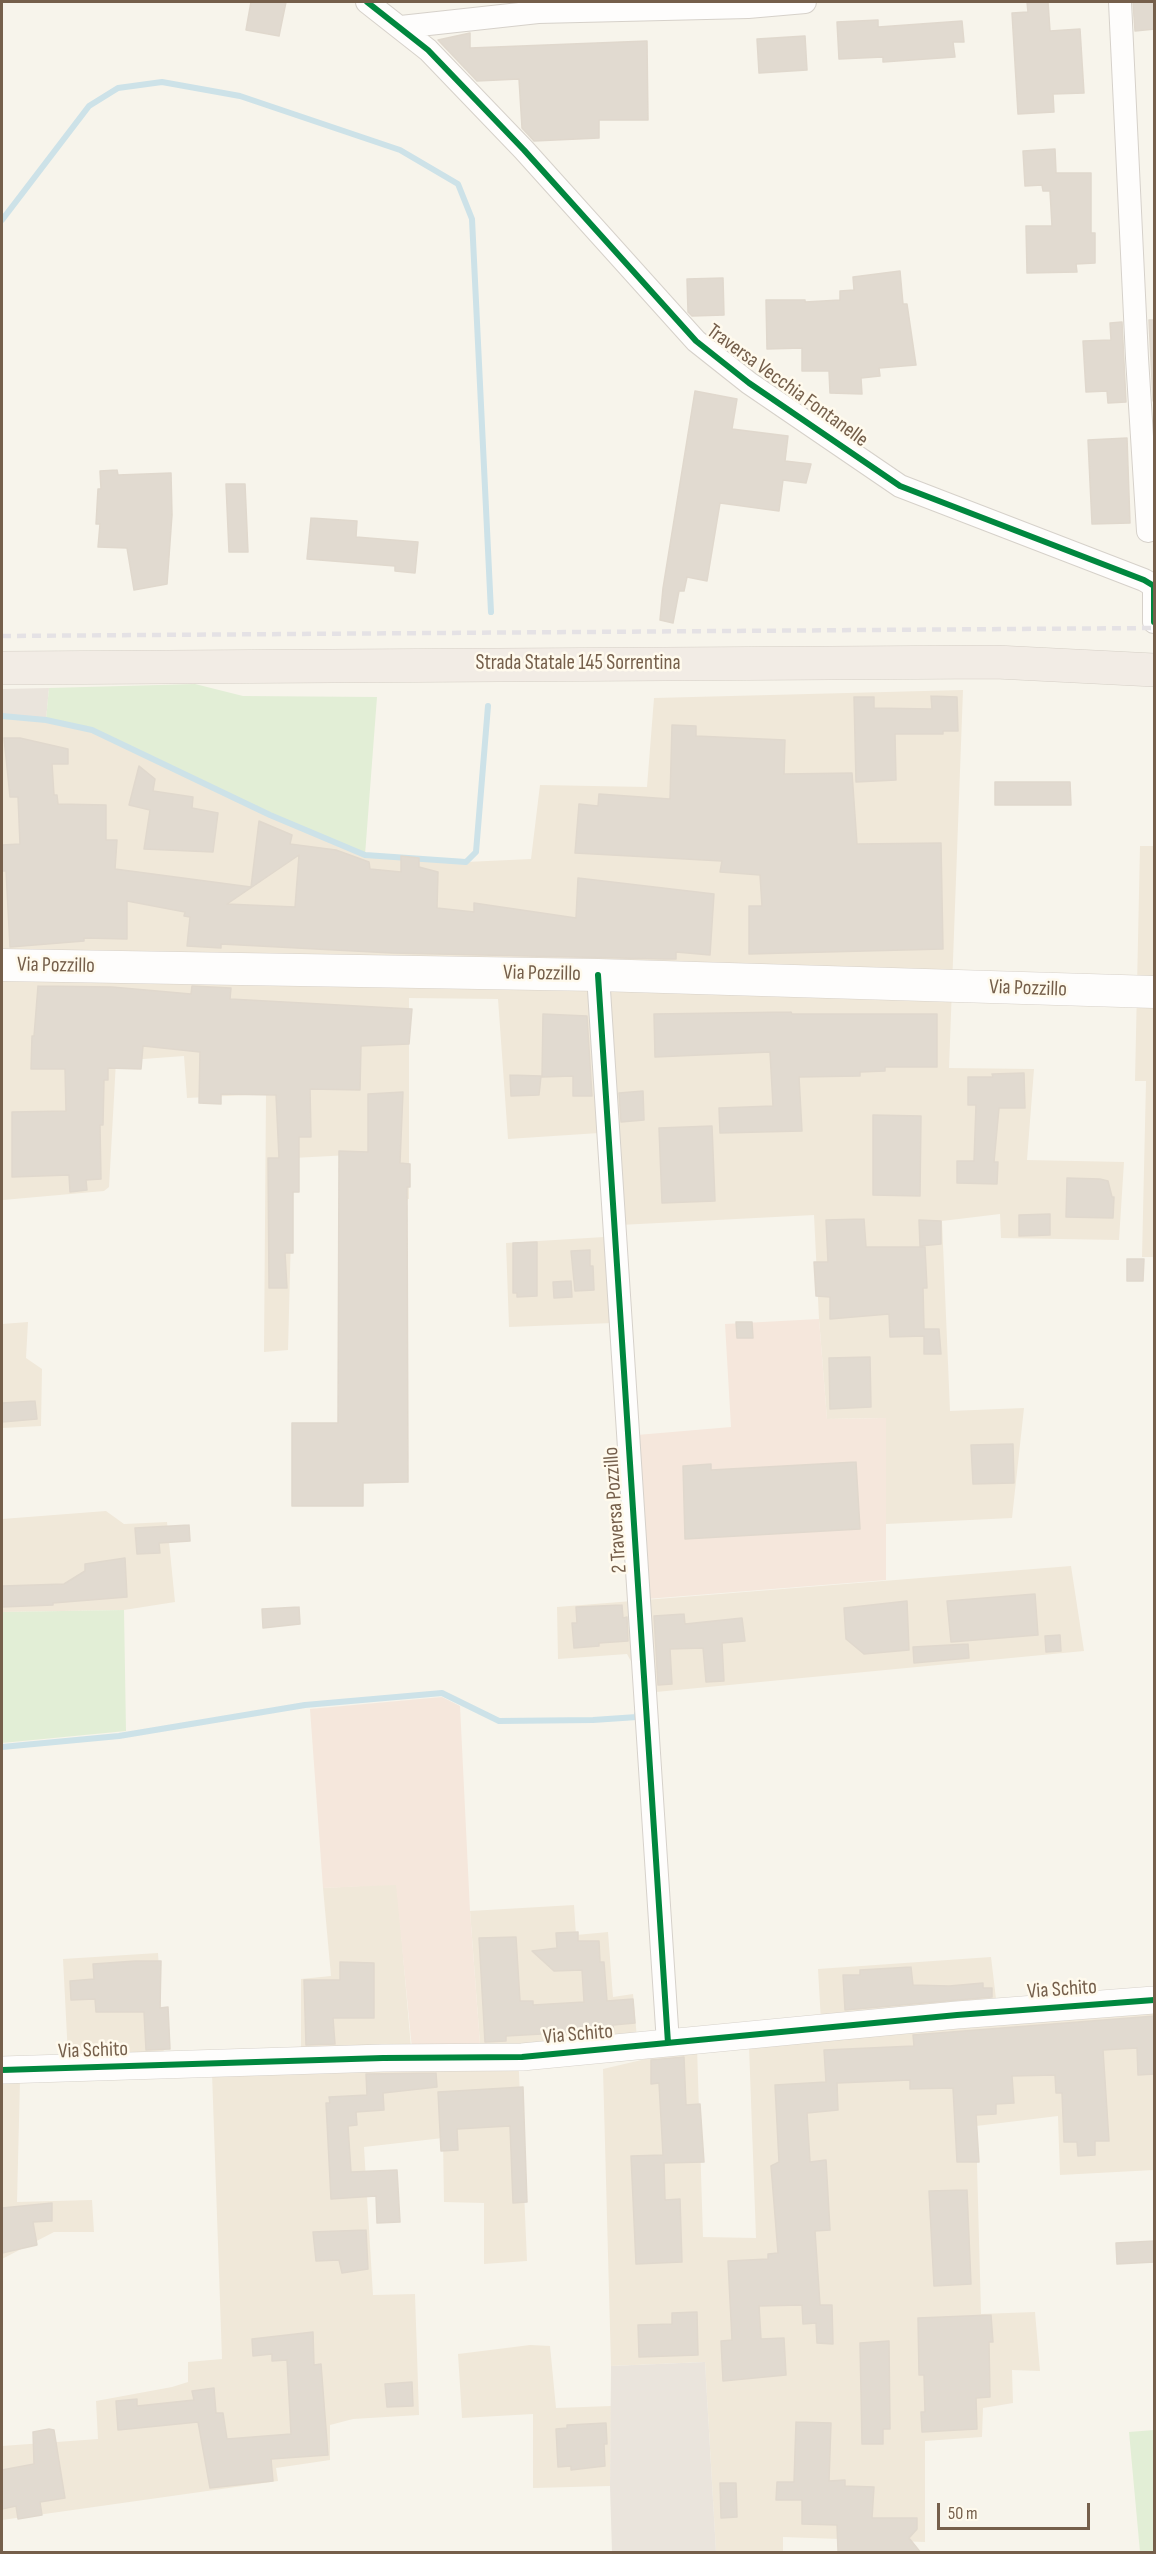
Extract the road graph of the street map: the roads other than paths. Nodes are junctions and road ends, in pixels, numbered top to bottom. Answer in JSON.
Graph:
{"nodes":[{"id":1,"x":367,"y":2,"type":"edge"},
{"id":2,"x":805,"y":2,"type":"edge"},
{"id":3,"x":1120,"y":2,"type":"edge"},
{"id":4,"x":401,"y":27,"type":"junction"},
{"id":5,"x":1148,"y":531,"type":"dead end"},
{"id":6,"x":1154,"y":586,"type":"edge"},
{"id":7,"x":1155,"y":622,"type":"edge"},
{"id":8,"x":1155,"y":658,"type":"edge"},
{"id":9,"x":1082,"y":666,"type":"junction"},
{"id":10,"x":2,"y":668,"type":"edge"},
{"id":11,"x":1155,"y":670,"type":"edge"},
{"id":12,"x":2,"y":965,"type":"edge"},
{"id":13,"x":598,"y":975,"type":"junction"},
{"id":14,"x":1155,"y":992,"type":"edge"},
{"id":15,"x":1155,"y":2000,"type":"edge"},
{"id":16,"x":668,"y":2043,"type":"junction"},
{"id":17,"x":2,"y":2070,"type":"edge"}],
"edges":[{"from":1,"to":4,"type":"street","name":"Traversa Vecchia Fontanelle"},
{"from":2,"to":4,"type":"street"},
{"from":3,"to":5,"type":"street"},
{"from":4,"to":6,"type":"street","name":"Traversa Vecchia Fontanelle"},
{"from":6,"to":7,"type":"street","name":"Traversa Vecchia Fontanelle"},
{"from":8,"to":9,"type":"highway"},
{"from":9,"to":10,"type":"highway","name":"Strada Statale 145 Sorrentina"},
{"from":9,"to":11,"type":"highway","name":"Strada Statale 145 Sorrentina"},
{"from":12,"to":13,"type":"main road","name":"Via Pozzillo"},
{"from":13,"to":14,"type":"main road","name":"Via Pozzillo"},
{"from":13,"to":16,"type":"street","name":"2 Traversa Pozzillo"},
{"from":15,"to":16,"type":"street","name":"Via Schito"},
{"from":16,"to":17,"type":"street","name":"Via Schito"}]}
